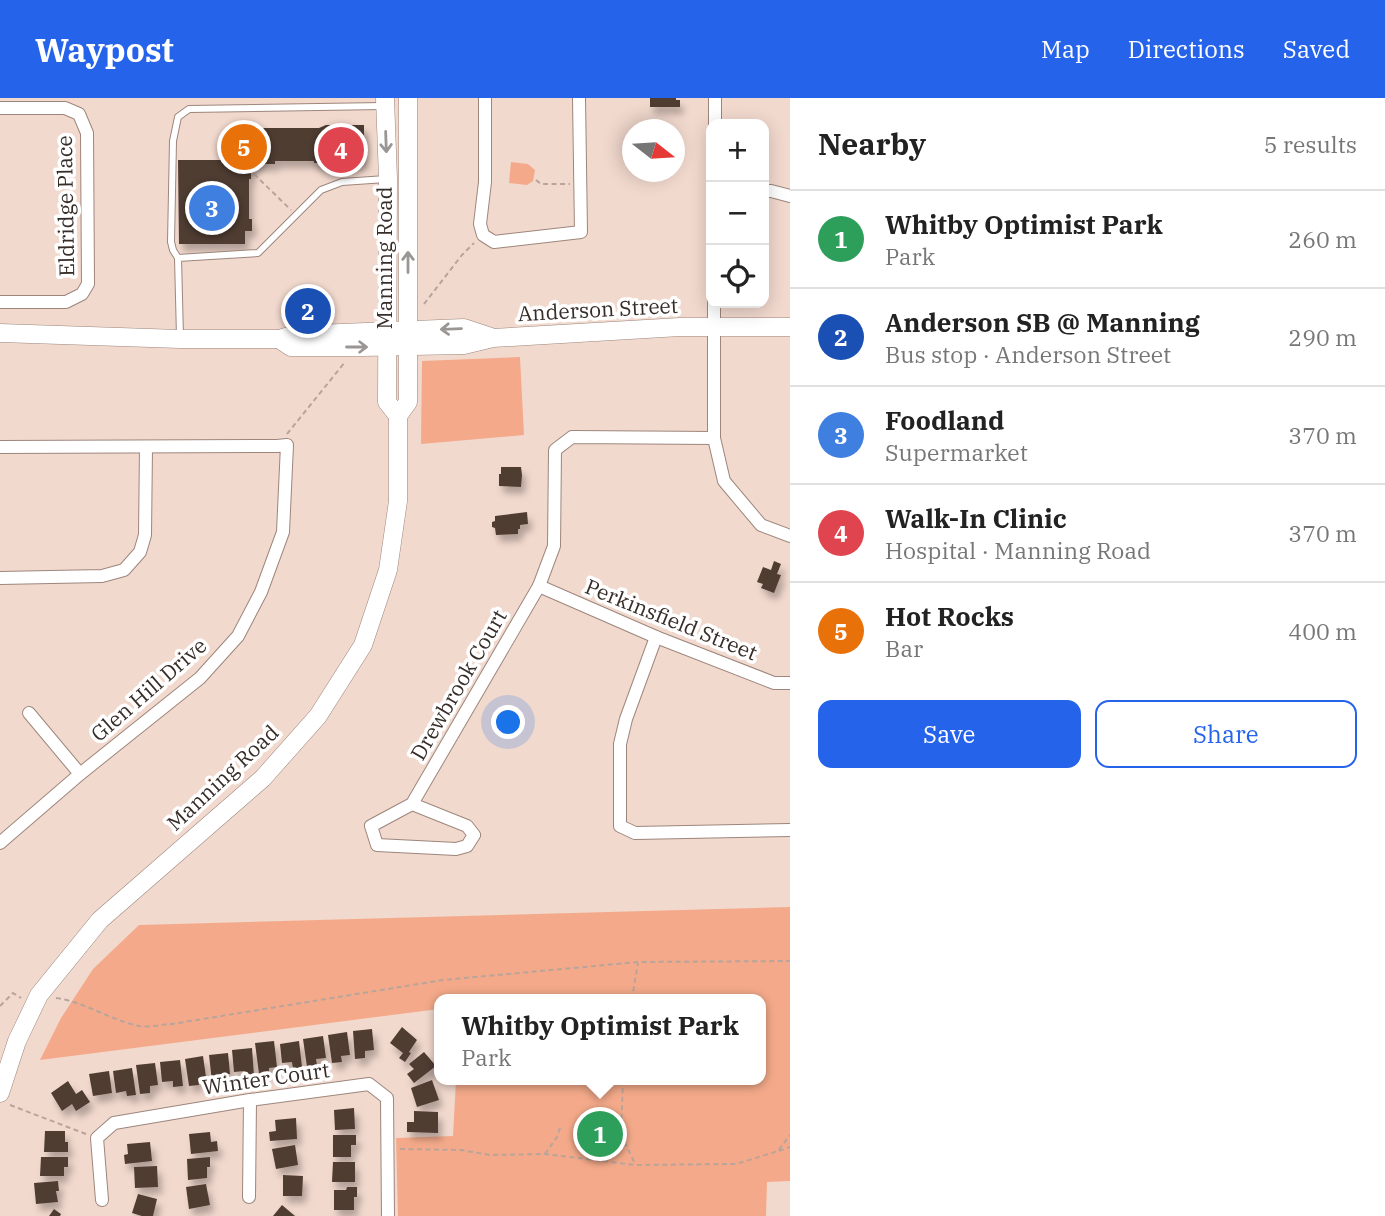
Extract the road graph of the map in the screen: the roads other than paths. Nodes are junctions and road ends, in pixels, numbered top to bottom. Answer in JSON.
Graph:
{"nodes":[{"id":1,"x":408,"y":98,"type":"edge"},
{"id":2,"x":485,"y":98,"type":"edge"},
{"id":3,"x":579,"y":98,"type":"edge"},
{"id":4,"x":715,"y":98,"type":"edge"},
{"id":5,"x":385,"y":102,"type":"edge"},
{"id":6,"x":0,"y":108,"type":"edge"},
{"id":7,"x":715,"y":119,"type":"edge"},
{"id":8,"x":388,"y":179,"type":"junction"},
{"id":9,"x":769,"y":191,"type":"edge"},
{"id":10,"x":790,"y":196,"type":"edge"},
{"id":11,"x":178,"y":258,"type":"junction"},
{"id":12,"x":0,"y":302,"type":"edge"},
{"id":13,"x":714,"y":308,"type":"edge"},
{"id":14,"x":790,"y":327,"type":"edge"},
{"id":15,"x":714,"y":328,"type":"junction"},
{"id":16,"x":0,"y":333,"type":"edge"},
{"id":17,"x":408,"y":338,"type":"junction"},
{"id":18,"x":180,"y":339,"type":"junction"},
{"id":19,"x":387,"y":339,"type":"junction"},
{"id":20,"x":398,"y":416,"type":"junction"},
{"id":21,"x":714,"y":438,"type":"junction"},
{"id":22,"x":0,"y":447,"type":"edge"},
{"id":23,"x":146,"y":447,"type":"junction"},
{"id":24,"x":790,"y":536,"type":"edge"},
{"id":25,"x":0,"y":578,"type":"edge"},
{"id":26,"x":539,"y":586,"type":"junction"},
{"id":27,"x":656,"y":637,"type":"junction"},
{"id":28,"x":790,"y":683,"type":"edge"},
{"id":29,"x":29,"y":713,"type":"dead end"},
{"id":30,"x":80,"y":774,"type":"junction"},
{"id":31,"x":412,"y":804,"type":"junction"},
{"id":32,"x":790,"y":830,"type":"edge"},
{"id":33,"x":0,"y":843,"type":"edge"},
{"id":34,"x":5,"y":1099,"type":"edge"},
{"id":35,"x":250,"y":1100,"type":"junction"},
{"id":36,"x":249,"y":1197,"type":"dead end"},
{"id":37,"x":102,"y":1200,"type":"dead end"},
{"id":38,"x":388,"y":1216,"type":"edge"}],
"edges":[{"from":17,"to":1,"type":"main road","name":"Manning Road","one_way":true},
{"from":2,"to":3,"type":"street"},
{"from":4,"to":7,"type":"street"},
{"from":5,"to":8,"type":"main road","name":"Manning Road","one_way":true},
{"from":5,"to":11,"type":"lane"},
{"from":6,"to":12,"type":"street","name":"Eldridge Place"},
{"from":8,"to":11,"type":"lane"},
{"from":8,"to":19,"type":"main road","name":"Manning Road"},
{"from":9,"to":10,"type":"street"},
{"from":11,"to":18,"type":"lane"},
{"from":13,"to":15,"type":"street"},
{"from":14,"to":15,"type":"main road","name":"Anderson Street"},
{"from":15,"to":17,"type":"main road","name":"Anderson Street"},
{"from":15,"to":21,"type":"street"},
{"from":16,"to":18,"type":"main road","name":"Anderson Street"},
{"from":17,"to":19,"type":"main road","name":"Anderson Street"},
{"from":17,"to":20,"type":"main road","name":"Manning Road"},
{"from":18,"to":19,"type":"main road","name":"Anderson Street"},
{"from":19,"to":20,"type":"main road","name":"Manning Road"},
{"from":20,"to":34,"type":"main road","name":"Manning Road"},
{"from":21,"to":24,"type":"street"},
{"from":21,"to":26,"type":"street","name":"Drewbrook Court"},
{"from":22,"to":23,"type":"street"},
{"from":23,"to":25,"type":"street"},
{"from":23,"to":30,"type":"street","name":"Glen Hill Drive"},
{"from":26,"to":27,"type":"street","name":"Perkinsfield Street"},
{"from":26,"to":31,"type":"street","name":"Drewbrook Court"},
{"from":27,"to":28,"type":"street","name":"Perkinsfield Street"},
{"from":27,"to":32,"type":"street"},
{"from":29,"to":30,"type":"street"},
{"from":30,"to":33,"type":"street","name":"Glen Hill Drive"},
{"from":31,"to":31,"type":"street"},
{"from":35,"to":36,"type":"street"},
{"from":35,"to":37,"type":"street","name":"Winter Court"},
{"from":35,"to":38,"type":"street","name":"Winter Court"}]}
